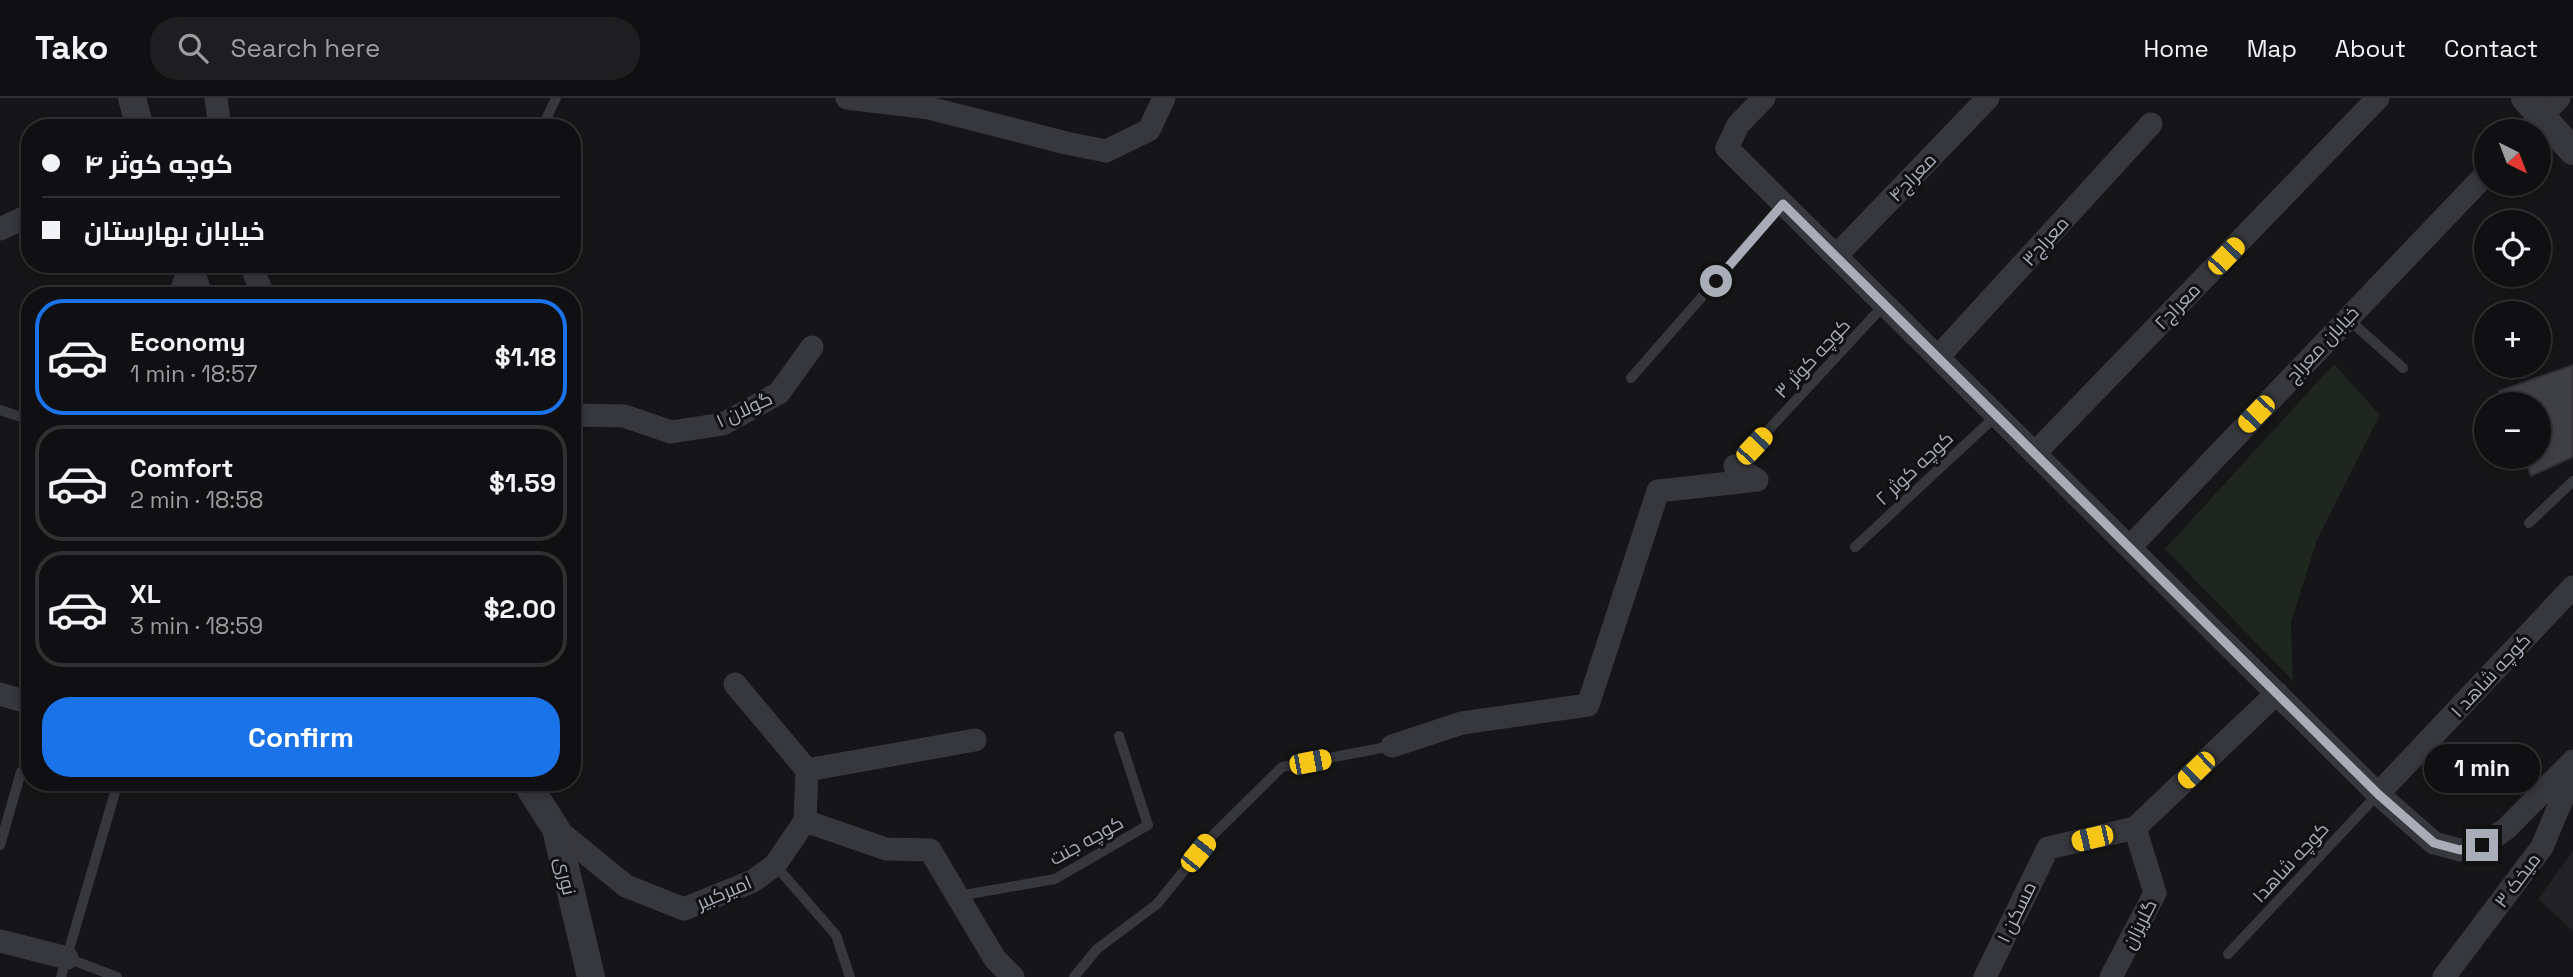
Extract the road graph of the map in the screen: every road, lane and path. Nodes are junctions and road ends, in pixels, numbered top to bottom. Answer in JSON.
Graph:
{"nodes":[{"id":1,"x":132,"y":98,"type":"edge"},
{"id":2,"x":216,"y":98,"type":"edge"},
{"id":3,"x":556,"y":98,"type":"edge"},
{"id":4,"x":847,"y":98,"type":"edge"},
{"id":5,"x":1164,"y":98,"type":"edge"},
{"id":6,"x":1764,"y":98,"type":"edge"},
{"id":7,"x":1988,"y":98,"type":"edge"},
{"id":8,"x":2378,"y":98,"type":"edge"},
{"id":9,"x":932,"y":103,"type":"edge"},
{"id":10,"x":2538,"y":111,"type":"edge"},
{"id":11,"x":138,"y":119,"type":"edge"},
{"id":12,"x":219,"y":119,"type":"edge"},
{"id":13,"x":546,"y":119,"type":"edge"},
{"id":14,"x":2151,"y":124,"type":"dead end"},
{"id":15,"x":2573,"y":151,"type":"edge"},
{"id":16,"x":2474,"y":186,"type":"edge"},
{"id":17,"x":1783,"y":204,"type":"junction"},
{"id":18,"x":21,"y":221,"type":"edge"},
{"id":19,"x":2,"y":234,"type":"edge"},
{"id":20,"x":1836,"y":256,"type":"junction"},
{"id":21,"x":1885,"y":304,"type":"junction"},
{"id":22,"x":2347,"y":318,"type":"junction"},
{"id":23,"x":812,"y":347,"type":"dead end"},
{"id":24,"x":1938,"y":357,"type":"junction"},
{"id":25,"x":2403,"y":368,"type":"dead end"},
{"id":26,"x":1631,"y":378,"type":"dead end"},
{"id":27,"x":0,"y":410,"type":"edge"},
{"id":28,"x":581,"y":415,"type":"edge"},
{"id":29,"x":1997,"y":415,"type":"junction"},
{"id":30,"x":21,"y":417,"type":"edge"},
{"id":31,"x":2035,"y":453,"type":"junction"},
{"id":32,"x":1735,"y":466,"type":"joint"},
{"id":33,"x":2573,"y":481,"type":"edge"},
{"id":34,"x":2529,"y":523,"type":"dead end"},
{"id":35,"x":1855,"y":547,"type":"dead end"},
{"id":36,"x":2130,"y":547,"type":"junction"},
{"id":37,"x":2573,"y":587,"type":"edge"},
{"id":38,"x":735,"y":684,"type":"dead end"},
{"id":39,"x":2277,"y":693,"type":"junction"},
{"id":40,"x":0,"y":694,"type":"edge"},
{"id":41,"x":21,"y":700,"type":"edge"},
{"id":42,"x":1119,"y":736,"type":"dead end"},
{"id":43,"x":975,"y":740,"type":"dead end"},
{"id":44,"x":1392,"y":746,"type":"joint"},
{"id":45,"x":2573,"y":761,"type":"edge"},
{"id":46,"x":807,"y":770,"type":"junction"},
{"id":47,"x":21,"y":772,"type":"dead end"},
{"id":48,"x":2573,"y":774,"type":"edge"},
{"id":49,"x":115,"y":791,"type":"edge"},
{"id":50,"x":532,"y":791,"type":"edge"},
{"id":51,"x":2378,"y":794,"type":"junction"},
{"id":52,"x":805,"y":821,"type":"junction"},
{"id":53,"x":2135,"y":828,"type":"junction"},
{"id":54,"x":556,"y":829,"type":"junction"},
{"id":55,"x":0,"y":845,"type":"edge"},
{"id":56,"x":775,"y":865,"type":"junction"},
{"id":57,"x":958,"y":896,"type":"junction"},
{"id":58,"x":0,"y":941,"type":"edge"},
{"id":59,"x":2228,"y":954,"type":"dead end"},
{"id":60,"x":64,"y":967,"type":"edge"},
{"id":61,"x":1989,"y":968,"type":"edge"},
{"id":62,"x":117,"y":977,"type":"edge"},
{"id":63,"x":591,"y":977,"type":"edge"},
{"id":64,"x":850,"y":977,"type":"edge"},
{"id":65,"x":1013,"y":977,"type":"edge"},
{"id":66,"x":1074,"y":977,"type":"edge"},
{"id":67,"x":1966,"y":977,"type":"edge"},
{"id":68,"x":2111,"y":977,"type":"edge"},
{"id":69,"x":2444,"y":977,"type":"edge"}],
"edges":[{"from":1,"to":11,"type":"street"},
{"from":2,"to":12,"type":"street"},
{"from":3,"to":13,"type":"lane"},
{"from":4,"to":9,"type":"street"},
{"from":5,"to":9,"type":"street"},
{"from":6,"to":17,"type":"street"},
{"from":7,"to":20,"type":"street","name":"معراج۴"},
{"from":8,"to":31,"type":"street","name":"معراج۲"},
{"from":10,"to":15,"type":"street"},
{"from":14,"to":24,"type":"street","name":"معراج۳"},
{"from":16,"to":22,"type":"street","name":"خیابان معراج"},
{"from":17,"to":20,"type":"street"},
{"from":17,"to":26,"type":"lane"},
{"from":18,"to":19,"type":"street"},
{"from":20,"to":21,"type":"street"},
{"from":21,"to":24,"type":"street"},
{"from":21,"to":32,"type":"lane","name":"کوچه کوثر ۳"},
{"from":22,"to":25,"type":"lane"},
{"from":22,"to":36,"type":"street","name":"خیابان معراج"},
{"from":23,"to":28,"type":"street","name":"گولان ۱"},
{"from":24,"to":29,"type":"street"},
{"from":27,"to":30,"type":"lane"},
{"from":29,"to":31,"type":"street"},
{"from":29,"to":35,"type":"lane","name":"کوچه کوثر ۲"},
{"from":31,"to":36,"type":"street"},
{"from":32,"to":44,"type":"street"},
{"from":33,"to":34,"type":"lane"},
{"from":36,"to":39,"type":"street"},
{"from":37,"to":51,"type":"street","name":"کوچه شاهد ۱"},
{"from":38,"to":46,"type":"street"},
{"from":39,"to":51,"type":"street"},
{"from":39,"to":53,"type":"street"},
{"from":40,"to":41,"type":"street"},
{"from":42,"to":57,"type":"lane","name":"کوچه جنت"},
{"from":43,"to":46,"type":"street"},
{"from":44,"to":66,"type":"lane"},
{"from":45,"to":51,"type":"street"},
{"from":46,"to":52,"type":"street"},
{"from":47,"to":55,"type":"lane"},
{"from":48,"to":69,"type":"street","name":"میخک ۳"},
{"from":49,"to":60,"type":"lane"},
{"from":50,"to":54,"type":"street","name":"نوری"},
{"from":51,"to":59,"type":"lane","name":"کوچه شاهد۱"},
{"from":52,"to":56,"type":"street","name":"امیرکبیر"},
{"from":52,"to":57,"type":"street"},
{"from":53,"to":61,"type":"street","name":"مسکن ۱"},
{"from":53,"to":68,"type":"street","name":"گلریزان"},
{"from":54,"to":56,"type":"street","name":"امیرکبیر"},
{"from":54,"to":63,"type":"street","name":"نوری"},
{"from":56,"to":64,"type":"lane"},
{"from":57,"to":65,"type":"street"},
{"from":58,"to":60,"type":"street"},
{"from":60,"to":62,"type":"lane"},
{"from":61,"to":67,"type":"street"}]}
